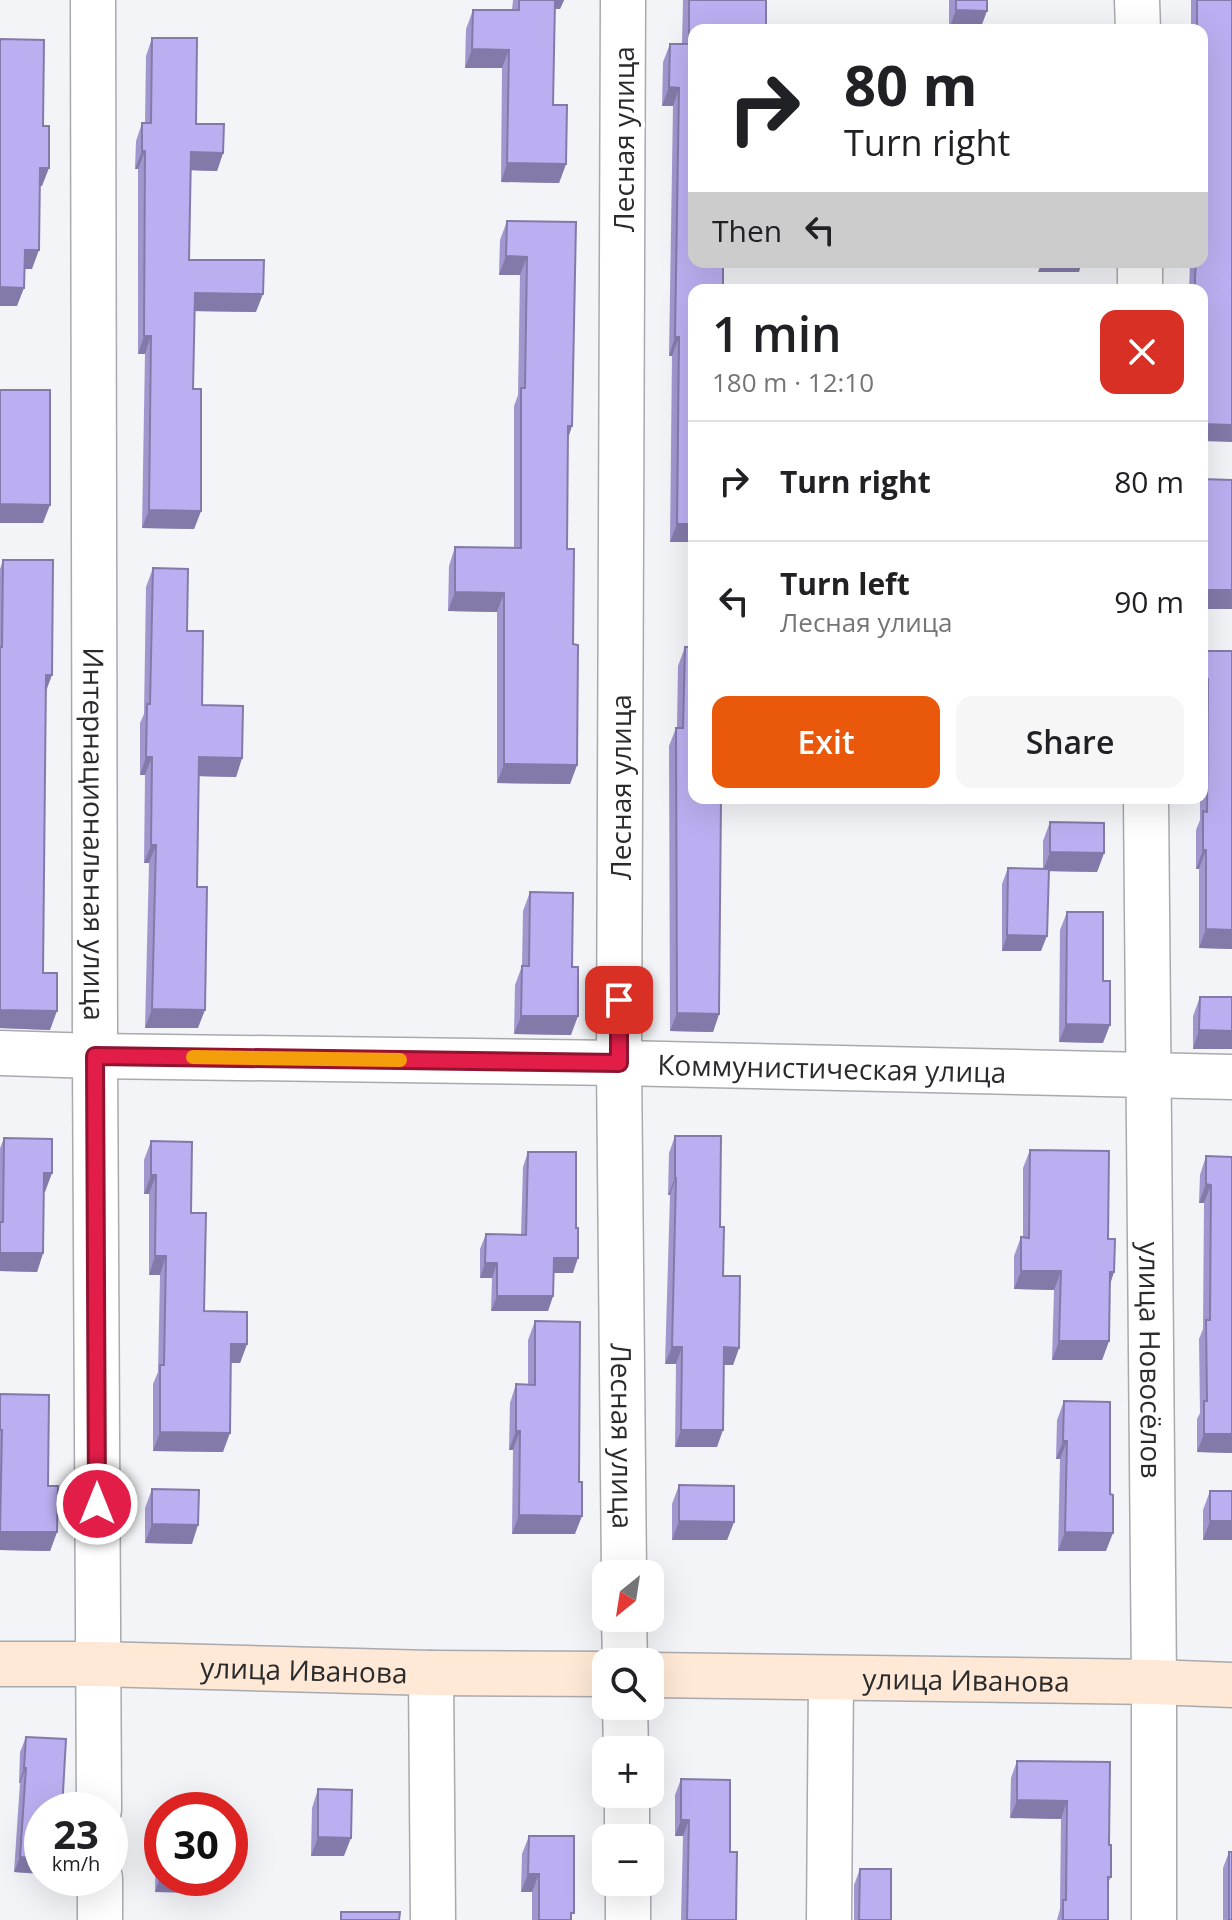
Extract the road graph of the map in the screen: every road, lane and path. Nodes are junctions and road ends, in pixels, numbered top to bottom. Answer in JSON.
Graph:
{"nodes":[{"id":1,"x":93,"y":0,"type":"edge"},
{"id":2,"x":623,"y":0,"type":"edge"},
{"id":3,"x":1137,"y":0,"type":"edge"},
{"id":4,"x":1138,"y":24,"type":"edge"},
{"id":5,"x":1146,"y":804,"type":"edge"},
{"id":6,"x":0,"y":1053,"type":"edge"},
{"id":7,"x":95,"y":1056,"type":"junction"},
{"id":8,"x":619,"y":1063,"type":"junction"},
{"id":9,"x":1149,"y":1076,"type":"junction"},
{"id":10,"x":1232,"y":1077,"type":"edge"},
{"id":11,"x":624,"y":1560,"type":"edge"},
{"id":12,"x":0,"y":1664,"type":"edge"},
{"id":13,"x":98,"y":1664,"type":"junction"},
{"id":14,"x":431,"y":1673,"type":"junction"},
{"id":15,"x":592,"y":1674,"type":"edge"},
{"id":16,"x":664,"y":1675,"type":"edge"},
{"id":17,"x":831,"y":1678,"type":"junction"},
{"id":18,"x":1154,"y":1682,"type":"junction"},
{"id":19,"x":1232,"y":1685,"type":"edge"},
{"id":20,"x":99,"y":1792,"type":"edge"},
{"id":21,"x":100,"y":1896,"type":"edge"},
{"id":22,"x":628,"y":1896,"type":"edge"},
{"id":23,"x":100,"y":1920,"type":"edge"},
{"id":24,"x":433,"y":1920,"type":"edge"},
{"id":25,"x":628,"y":1920,"type":"edge"},
{"id":26,"x":829,"y":1920,"type":"edge"},
{"id":27,"x":1154,"y":1920,"type":"edge"}],
"edges":[{"from":1,"to":7,"type":"street","name":"Интернациональная улица"},
{"from":2,"to":8,"type":"street","name":"Лесная улица"},
{"from":3,"to":4,"type":"street"},
{"from":5,"to":9,"type":"street","name":"улица Новосёлов"},
{"from":6,"to":7,"type":"street","name":"Коммунистическая улица"},
{"from":7,"to":8,"type":"street","name":"Коммунистическая улица"},
{"from":7,"to":13,"type":"street","name":"Интернациональная улица"},
{"from":8,"to":9,"type":"street","name":"Коммунистическая улица"},
{"from":8,"to":11,"type":"street","name":"Лесная улица"},
{"from":9,"to":10,"type":"street","name":"Коммунистическая улица"},
{"from":9,"to":18,"type":"street","name":"улица Новосёлов"},
{"from":12,"to":13,"type":"street","name":"улица Иванова"},
{"from":13,"to":14,"type":"street","name":"улица Иванова"},
{"from":13,"to":20,"type":"street","name":"Интернациональная улица"},
{"from":14,"to":15,"type":"street","name":"улица Иванова"},
{"from":14,"to":24,"type":"street"},
{"from":16,"to":17,"type":"street","name":"улица Иванова"},
{"from":17,"to":18,"type":"street","name":"улица Иванова"},
{"from":17,"to":26,"type":"street"},
{"from":18,"to":19,"type":"street","name":"улица Иванова"},
{"from":18,"to":27,"type":"street","name":"улица Новосёлов"},
{"from":21,"to":23,"type":"street"},
{"from":22,"to":25,"type":"street"}]}
